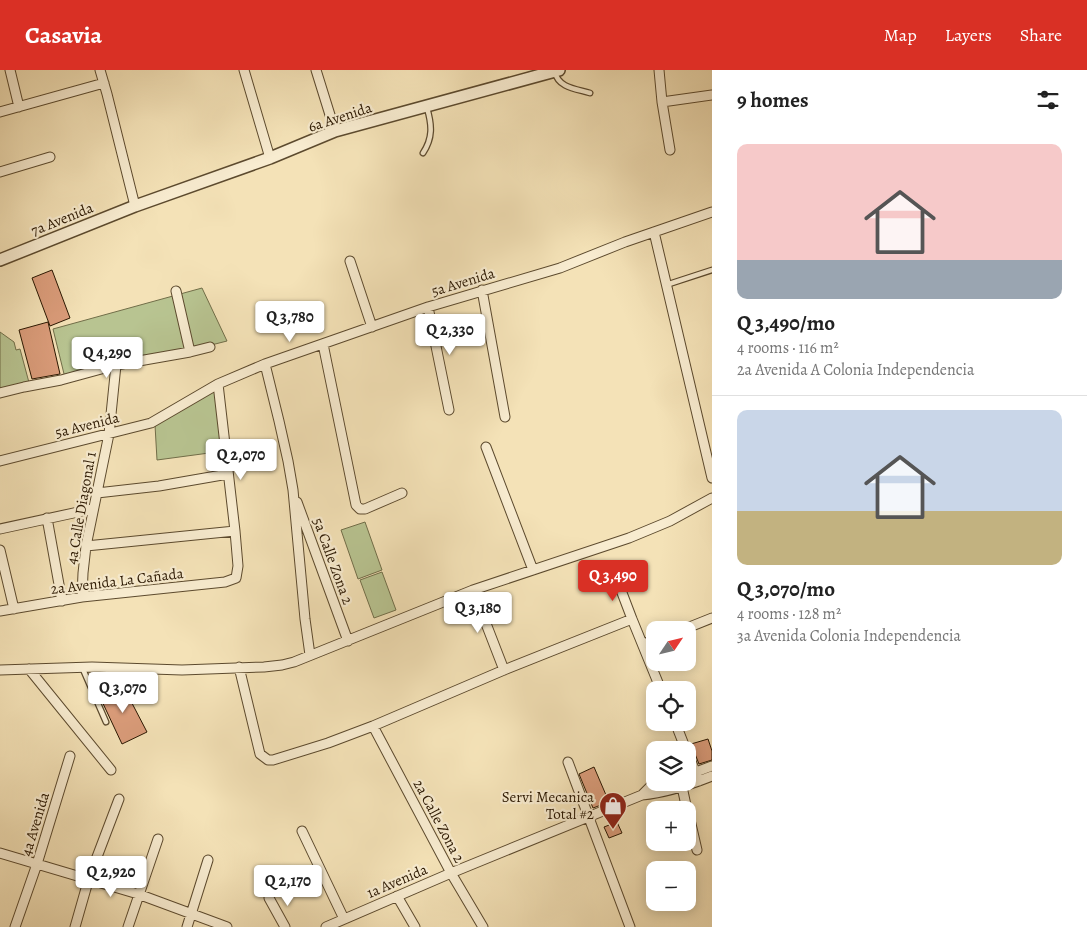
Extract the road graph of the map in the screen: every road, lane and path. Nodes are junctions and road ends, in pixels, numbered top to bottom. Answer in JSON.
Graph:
{"nodes":[{"id":1,"x":10,"y":70,"type":"edge"},
{"id":2,"x":100,"y":70,"type":"edge"},
{"id":3,"x":244,"y":70,"type":"edge"},
{"id":4,"x":316,"y":70,"type":"edge"},
{"id":5,"x":660,"y":70,"type":"edge"},
{"id":6,"x":557,"y":71,"type":"edge"},
{"id":7,"x":104,"y":83,"type":"junction"},
{"id":8,"x":590,"y":93,"type":"dead end"},
{"id":9,"x":712,"y":94,"type":"edge"},
{"id":10,"x":662,"y":102,"type":"junction"},
{"id":11,"x":19,"y":106,"type":"junction"},
{"id":12,"x":427,"y":106,"type":"junction"},
{"id":13,"x":0,"y":112,"type":"edge"},
{"id":14,"x":335,"y":131,"type":"junction"},
{"id":15,"x":670,"y":150,"type":"dead end"},
{"id":16,"x":423,"y":153,"type":"dead end"},
{"id":17,"x":50,"y":157,"type":"dead end"},
{"id":18,"x":270,"y":158,"type":"junction"},
{"id":19,"x":0,"y":172,"type":"edge"},
{"id":20,"x":134,"y":206,"type":"junction"},
{"id":21,"x":712,"y":212,"type":"edge"},
{"id":22,"x":654,"y":232,"type":"junction"},
{"id":23,"x":0,"y":260,"type":"edge"},
{"id":24,"x":350,"y":261,"type":"dead end"},
{"id":25,"x":712,"y":270,"type":"edge"},
{"id":26,"x":666,"y":285,"type":"junction"},
{"id":27,"x":482,"y":290,"type":"junction"},
{"id":28,"x":176,"y":291,"type":"dead end"},
{"id":29,"x":428,"y":307,"type":"junction"},
{"id":30,"x":372,"y":328,"type":"junction"},
{"id":31,"x":323,"y":344,"type":"junction"},
{"id":32,"x":210,"y":347,"type":"dead end"},
{"id":33,"x":190,"y":352,"type":"junction"},
{"id":34,"x":265,"y":364,"type":"junction"},
{"id":35,"x":116,"y":365,"type":"junction"},
{"id":36,"x":218,"y":384,"type":"junction"},
{"id":37,"x":0,"y":393,"type":"edge"},
{"id":38,"x":449,"y":410,"type":"dead end"},
{"id":39,"x":505,"y":417,"type":"dead end"},
{"id":40,"x":109,"y":434,"type":"junction"},
{"id":41,"x":486,"y":447,"type":"dead end"},
{"id":42,"x":0,"y":461,"type":"edge"},
{"id":43,"x":228,"y":474,"type":"junction"},
{"id":44,"x":712,"y":478,"type":"edge"},
{"id":45,"x":293,"y":490,"type":"junction"},
{"id":46,"x":96,"y":493,"type":"junction"},
{"id":47,"x":402,"y":493,"type":"dead end"},
{"id":48,"x":712,"y":498,"type":"edge"},
{"id":49,"x":92,"y":508,"type":"junction"},
{"id":50,"x":47,"y":518,"type":"junction"},
{"id":51,"x":0,"y":529,"type":"edge"},
{"id":52,"x":235,"y":531,"type":"junction"},
{"id":53,"x":86,"y":546,"type":"junction"},
{"id":54,"x":0,"y":550,"type":"edge"},
{"id":55,"x":533,"y":570,"type":"junction"},
{"id":56,"x":616,"y":577,"type":"dead end"},
{"id":57,"x":473,"y":590,"type":"junction"},
{"id":58,"x":82,"y":597,"type":"junction"},
{"id":59,"x":62,"y":601,"type":"junction"},
{"id":60,"x":14,"y":609,"type":"junction"},
{"id":61,"x":0,"y":611,"type":"edge"},
{"id":62,"x":712,"y":618,"type":"edge"},
{"id":63,"x":632,"y":619,"type":"junction"},
{"id":64,"x":696,"y":624,"type":"edge"},
{"id":65,"x":348,"y":641,"type":"junction"},
{"id":66,"x":646,"y":643,"type":"edge"},
{"id":67,"x":643,"y":644,"type":"junction"},
{"id":68,"x":310,"y":655,"type":"junction"},
{"id":69,"x":82,"y":667,"type":"junction"},
{"id":70,"x":239,"y":667,"type":"junction"},
{"id":71,"x":29,"y":669,"type":"junction"},
{"id":72,"x":0,"y":670,"type":"edge"},
{"id":73,"x":504,"y":670,"type":"junction"},
{"id":74,"x":658,"y":681,"type":"edge"},
{"id":75,"x":106,"y":722,"type":"dead end"},
{"id":76,"x":373,"y":726,"type":"junction"},
{"id":77,"x":70,"y":756,"type":"dead end"},
{"id":78,"x":568,"y":762,"type":"dead end"},
{"id":79,"x":712,"y":766,"type":"edge"},
{"id":80,"x":111,"y":770,"type":"dead end"},
{"id":81,"x":696,"y":775,"type":"edge"},
{"id":82,"x":696,"y":776,"type":"edge"},
{"id":83,"x":712,"y":776,"type":"edge"},
{"id":84,"x":646,"y":791,"type":"edge"},
{"id":85,"x":659,"y":791,"type":"edge"},
{"id":86,"x":642,"y":795,"type":"junction"},
{"id":87,"x":119,"y":799,"type":"dead end"},
{"id":88,"x":589,"y":817,"type":"junction"},
{"id":89,"x":302,"y":831,"type":"dead end"},
{"id":90,"x":158,"y":839,"type":"dead end"},
{"id":91,"x":696,"y":846,"type":"edge"},
{"id":92,"x":697,"y":850,"type":"dead end"},
{"id":93,"x":0,"y":853,"type":"edge"},
{"id":94,"x":208,"y":860,"type":"dead end"},
{"id":95,"x":37,"y":864,"type":"junction"},
{"id":96,"x":451,"y":873,"type":"junction"},
{"id":97,"x":89,"y":878,"type":"junction"},
{"id":98,"x":138,"y":894,"type":"junction"},
{"id":99,"x":396,"y":896,"type":"junction"},
{"id":100,"x":269,"y":898,"type":"dead end"},
{"id":101,"x":191,"y":914,"type":"junction"},
{"id":102,"x":344,"y":919,"type":"junction"},
{"id":103,"x":329,"y":926,"type":"edge"},
{"id":104,"x":15,"y":927,"type":"edge"},
{"id":105,"x":75,"y":927,"type":"edge"},
{"id":106,"x":128,"y":927,"type":"edge"},
{"id":107,"x":187,"y":927,"type":"edge"},
{"id":108,"x":227,"y":927,"type":"edge"},
{"id":109,"x":285,"y":927,"type":"edge"},
{"id":110,"x":415,"y":927,"type":"edge"},
{"id":111,"x":483,"y":927,"type":"edge"},
{"id":112,"x":630,"y":927,"type":"edge"}],
"edges":[{"from":1,"to":11,"type":"street"},
{"from":2,"to":7,"type":"street"},
{"from":3,"to":18,"type":"street"},
{"from":4,"to":14,"type":"street"},
{"from":5,"to":10,"type":"street"},
{"from":6,"to":8,"type":"lane"},
{"from":6,"to":12,"type":"street","name":"6a Avenida"},
{"from":7,"to":11,"type":"street"},
{"from":7,"to":20,"type":"street"},
{"from":9,"to":10,"type":"street"},
{"from":10,"to":15,"type":"street"},
{"from":11,"to":13,"type":"street"},
{"from":12,"to":14,"type":"street","name":"6a Avenida"},
{"from":12,"to":16,"type":"lane"},
{"from":14,"to":18,"type":"street","name":"6a Avenida"},
{"from":17,"to":19,"type":"street"},
{"from":18,"to":20,"type":"street","name":"6a Avenida"},
{"from":20,"to":23,"type":"street","name":"7a Avenida"},
{"from":21,"to":22,"type":"street","name":"5a Avenida"},
{"from":22,"to":26,"type":"street"},
{"from":22,"to":27,"type":"street","name":"5a Avenida"},
{"from":24,"to":30,"type":"street"},
{"from":25,"to":26,"type":"lane"},
{"from":26,"to":44,"type":"street"},
{"from":27,"to":29,"type":"street","name":"5a Avenida"},
{"from":27,"to":39,"type":"street"},
{"from":28,"to":33,"type":"street"},
{"from":29,"to":30,"type":"street","name":"5a Avenida"},
{"from":29,"to":38,"type":"street"},
{"from":30,"to":31,"type":"street","name":"5a Avenida"},
{"from":31,"to":34,"type":"street","name":"5a Avenida"},
{"from":31,"to":47,"type":"street"},
{"from":32,"to":33,"type":"street"},
{"from":33,"to":35,"type":"street"},
{"from":34,"to":36,"type":"street","name":"5a Avenida"},
{"from":34,"to":45,"type":"street"},
{"from":35,"to":37,"type":"street"},
{"from":35,"to":40,"type":"street","name":"4a Calle Diagonal 1"},
{"from":36,"to":40,"type":"street","name":"5a Avenida"},
{"from":36,"to":43,"type":"street"},
{"from":40,"to":42,"type":"street","name":"5a Avenida"},
{"from":40,"to":46,"type":"street","name":"4a Calle Diagonal 1"},
{"from":41,"to":55,"type":"street"},
{"from":43,"to":46,"type":"street"},
{"from":43,"to":52,"type":"street"},
{"from":45,"to":65,"type":"street","name":"5a Calle Zona 2"},
{"from":45,"to":68,"type":"street"},
{"from":46,"to":49,"type":"street","name":"4a Calle Diagonal 1"},
{"from":48,"to":55,"type":"street"},
{"from":49,"to":50,"type":"street"},
{"from":49,"to":53,"type":"street","name":"4a Calle Diagonal 1"},
{"from":50,"to":51,"type":"street"},
{"from":50,"to":59,"type":"street"},
{"from":52,"to":53,"type":"street"},
{"from":52,"to":58,"type":"street","name":"2a Avenida La Cañada"},
{"from":53,"to":58,"type":"street","name":"4a Calle Diagonal 1"},
{"from":54,"to":60,"type":"street"},
{"from":55,"to":57,"type":"street"},
{"from":56,"to":63,"type":"street"},
{"from":57,"to":65,"type":"street"},
{"from":57,"to":73,"type":"street"},
{"from":58,"to":59,"type":"street","name":"2a Avenida La Cañada"},
{"from":59,"to":60,"type":"street","name":"2a Avenida La Cañada"},
{"from":60,"to":61,"type":"street","name":"2a Avenida La Cañada"},
{"from":62,"to":64,"type":"street"},
{"from":63,"to":67,"type":"street"},
{"from":63,"to":73,"type":"street"},
{"from":65,"to":68,"type":"street"},
{"from":66,"to":67,"type":"street"},
{"from":67,"to":74,"type":"street"},
{"from":68,"to":70,"type":"street"},
{"from":69,"to":70,"type":"street"},
{"from":69,"to":71,"type":"street"},
{"from":69,"to":75,"type":"lane"},
{"from":70,"to":76,"type":"street"},
{"from":71,"to":72,"type":"street"},
{"from":71,"to":80,"type":"street"},
{"from":73,"to":76,"type":"street"},
{"from":76,"to":96,"type":"street","name":"2a Calle Zona 2"},
{"from":77,"to":95,"type":"street","name":"4a Avenida"},
{"from":78,"to":88,"type":"street"},
{"from":79,"to":81,"type":"street"},
{"from":82,"to":83,"type":"street"},
{"from":84,"to":86,"type":"street"},
{"from":85,"to":86,"type":"street"},
{"from":86,"to":88,"type":"street","name":"1a Avenida"},
{"from":87,"to":97,"type":"street"},
{"from":88,"to":96,"type":"street","name":"1a Avenida"},
{"from":88,"to":112,"type":"street"},
{"from":89,"to":102,"type":"street"},
{"from":90,"to":98,"type":"street"},
{"from":91,"to":92,"type":"street"},
{"from":93,"to":95,"type":"street"},
{"from":94,"to":101,"type":"street"},
{"from":95,"to":97,"type":"street"},
{"from":95,"to":104,"type":"street","name":"4a Avenida"},
{"from":96,"to":99,"type":"street","name":"1a Avenida"},
{"from":96,"to":111,"type":"street","name":"2a Calle Zona 2"},
{"from":97,"to":98,"type":"street"},
{"from":97,"to":105,"type":"street"},
{"from":98,"to":101,"type":"street"},
{"from":98,"to":106,"type":"street"},
{"from":99,"to":102,"type":"street","name":"1a Avenida"},
{"from":99,"to":110,"type":"street"},
{"from":100,"to":109,"type":"street"},
{"from":101,"to":107,"type":"street"},
{"from":101,"to":108,"type":"street"},
{"from":102,"to":103,"type":"street","name":"1a Avenida"}]}
